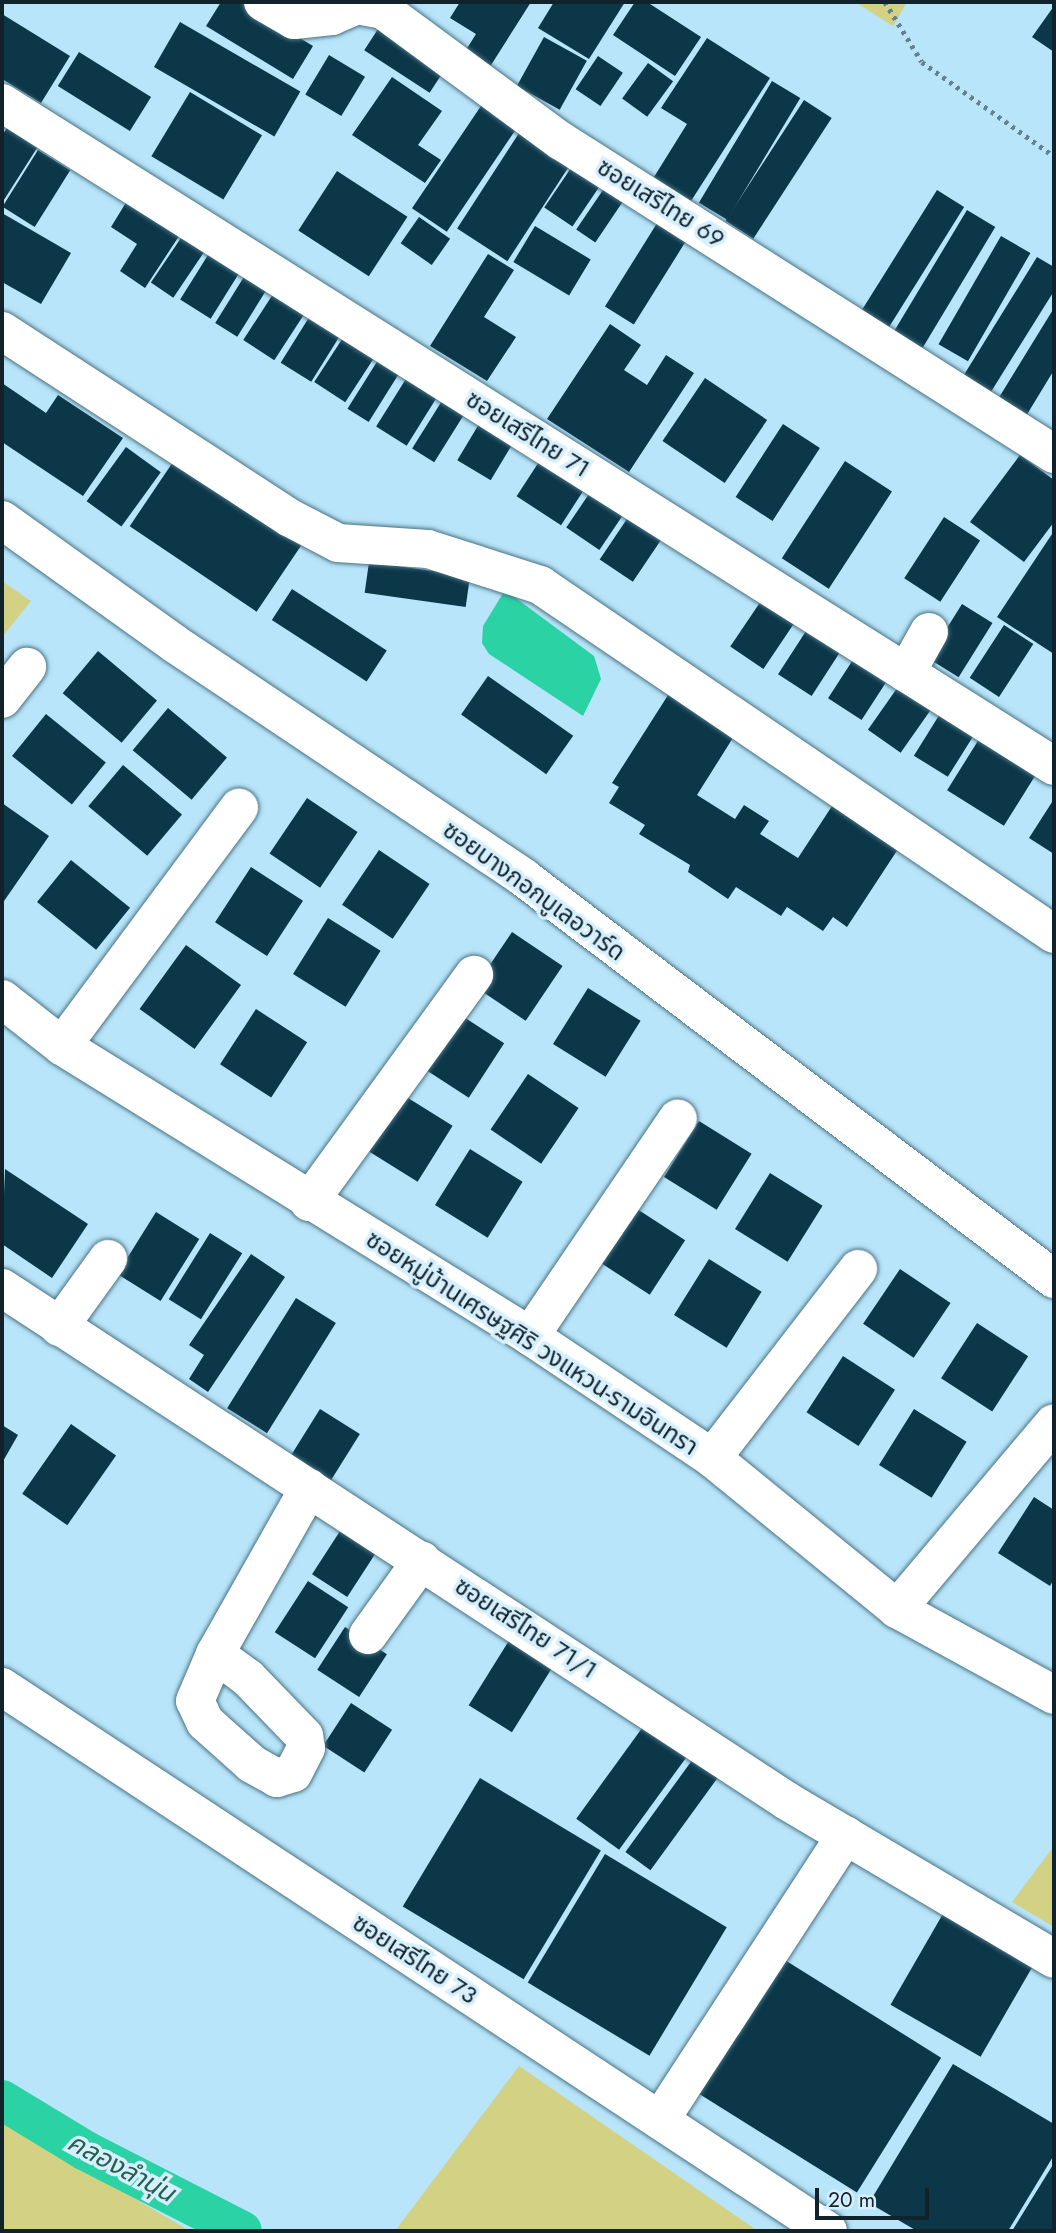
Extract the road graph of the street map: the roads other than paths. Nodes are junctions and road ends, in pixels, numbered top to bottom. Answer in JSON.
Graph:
{"nodes":[{"id":1,"x":263,"y":2,"type":"edge"},
{"id":2,"x":2,"y":103,"type":"edge"},
{"id":3,"x":2,"y":331,"type":"edge"},
{"id":4,"x":1054,"y":454,"type":"edge"},
{"id":5,"x":2,"y":520,"type":"edge"},
{"id":6,"x":929,"y":632,"type":"dead end"},
{"id":7,"x":27,"y":667,"type":"dead end"},
{"id":8,"x":906,"y":673,"type":"junction"},
{"id":9,"x":2,"y":699,"type":"edge"},
{"id":10,"x":1054,"y":766,"type":"edge"},
{"id":11,"x":239,"y":808,"type":"dead end"},
{"id":12,"x":1054,"y":934,"type":"edge"},
{"id":13,"x":474,"y":975,"type":"dead end"},
{"id":14,"x":2,"y":999,"type":"edge"},
{"id":15,"x":62,"y":1046,"type":"junction"},
{"id":16,"x":678,"y":1118,"type":"dead end"},
{"id":17,"x":309,"y":1202,"type":"junction"},
{"id":18,"x":108,"y":1259,"type":"dead end"},
{"id":19,"x":858,"y":1269,"type":"dead end"},
{"id":20,"x":1054,"y":1279,"type":"edge"},
{"id":21,"x":2,"y":1288,"type":"edge"},
{"id":22,"x":60,"y":1327,"type":"junction"},
{"id":23,"x":530,"y":1336,"type":"junction"},
{"id":24,"x":1054,"y":1423,"type":"edge"},
{"id":25,"x":712,"y":1458,"type":"junction"},
{"id":26,"x":309,"y":1488,"type":"junction"},
{"id":27,"x":422,"y":1560,"type":"junction"},
{"id":28,"x":897,"y":1609,"type":"junction"},
{"id":29,"x":368,"y":1635,"type":"dead end"},
{"id":30,"x":215,"y":1654,"type":"dead end"},
{"id":31,"x":2,"y":1687,"type":"edge"},
{"id":32,"x":1054,"y":1695,"type":"edge"},
{"id":33,"x":846,"y":1836,"type":"junction"},
{"id":34,"x":1054,"y":1959,"type":"edge"},
{"id":35,"x":660,"y":2120,"type":"junction"},
{"id":36,"x":828,"y":2231,"type":"edge"}],
"edges":[{"from":1,"to":4,"type":"street","name":"ซอยเสรีไทย 69"},
{"from":2,"to":8,"type":"street","name":"ซอยเสรีไทย 71"},
{"from":3,"to":12,"type":"street"},
{"from":5,"to":20,"type":"street","name":"ซอยบางกอกบูเลอวาร์ด"},
{"from":6,"to":8,"type":"street"},
{"from":7,"to":9,"type":"street"},
{"from":8,"to":10,"type":"street","name":"ซอยเสรีไทย 71"},
{"from":11,"to":15,"type":"street"},
{"from":13,"to":17,"type":"street"},
{"from":14,"to":15,"type":"street","name":"ซอยหมู่บ้านเศรษฐศิริ วงแหวน-รามอินทรา"},
{"from":15,"to":17,"type":"street","name":"ซอยหมู่บ้านเศรษฐศิริ วงแหวน-รามอินทรา"},
{"from":16,"to":23,"type":"street"},
{"from":17,"to":23,"type":"street","name":"ซอยหมู่บ้านเศรษฐศิริ วงแหวน-รามอินทรา"},
{"from":18,"to":22,"type":"street"},
{"from":19,"to":25,"type":"street"},
{"from":21,"to":22,"type":"street","name":"ซอยเสรีไทย 71/1"},
{"from":22,"to":26,"type":"street","name":"ซอยเสรีไทย 71/1"},
{"from":23,"to":25,"type":"street","name":"ซอยหมู่บ้านเศรษฐศิริ วงแหวน-รามอินทรา"},
{"from":24,"to":28,"type":"street"},
{"from":25,"to":28,"type":"street","name":"ซอยหมู่บ้านเศรษฐศิริ วงแหวน-รามอินทรา"},
{"from":26,"to":27,"type":"street","name":"ซอยเสรีไทย 71/1"},
{"from":26,"to":30,"type":"street"},
{"from":27,"to":29,"type":"street"},
{"from":27,"to":33,"type":"street","name":"ซอยเสรีไทย 71/1"},
{"from":28,"to":32,"type":"street","name":"ซอยหมู่บ้านเศรษฐศิริ วงแหวน-รามอินทรา"},
{"from":31,"to":35,"type":"street","name":"ซอยเสรีไทย 73"},
{"from":33,"to":34,"type":"street","name":"ซอยเสรีไทย 71/1"},
{"from":33,"to":35,"type":"street"},
{"from":35,"to":36,"type":"street","name":"ซอยเสรีไทย 73"}]}
